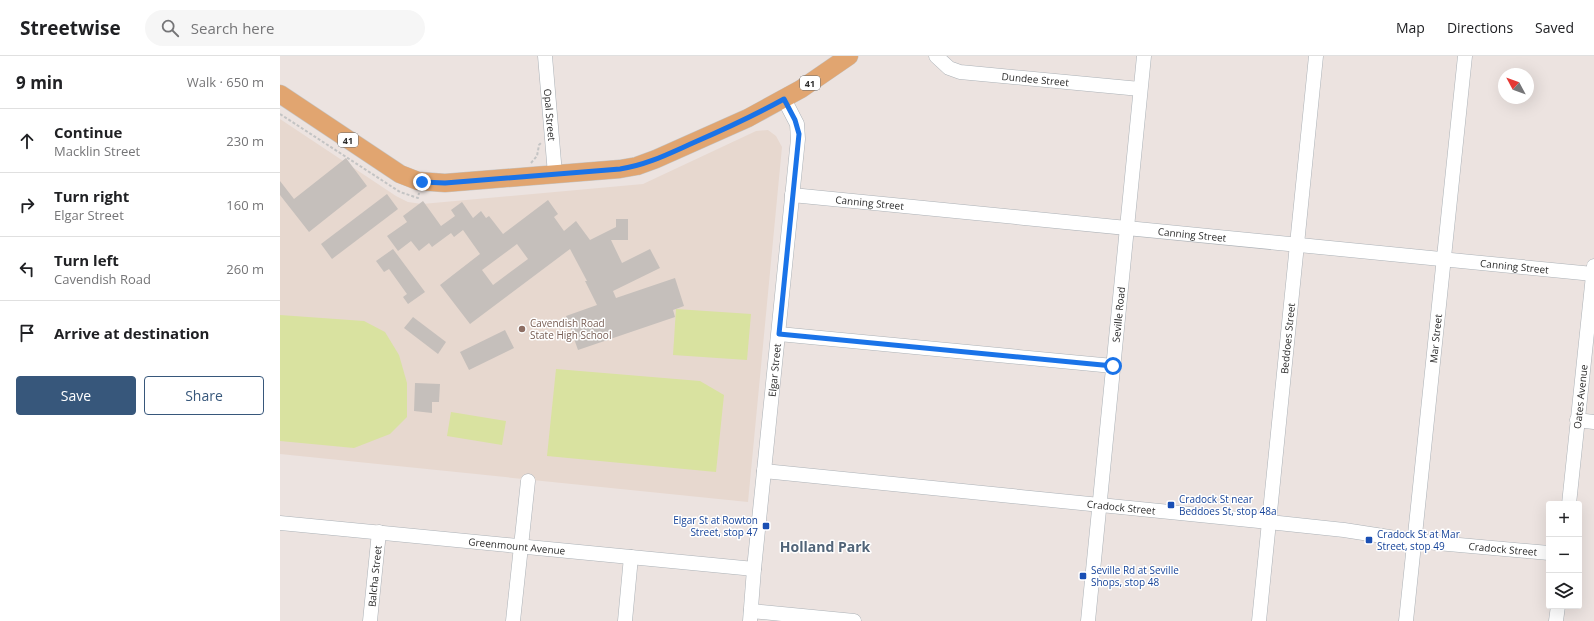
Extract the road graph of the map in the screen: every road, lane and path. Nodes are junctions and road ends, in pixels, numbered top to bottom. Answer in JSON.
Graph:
{"nodes":[{"id":1,"x":545,"y":56,"type":"edge"},
{"id":2,"x":849,"y":56,"type":"edge"},
{"id":3,"x":936,"y":56,"type":"edge"},
{"id":4,"x":1144,"y":56,"type":"edge"},
{"id":5,"x":1316,"y":56,"type":"edge"},
{"id":6,"x":1465,"y":56,"type":"edge"},
{"id":7,"x":1140,"y":89,"type":"junction"},
{"id":8,"x":280,"y":94,"type":"edge"},
{"id":9,"x":784,"y":99,"type":"junction"},
{"id":10,"x":280,"y":114,"type":"edge"},
{"id":11,"x":552,"y":141,"type":"junction"},
{"id":12,"x":524,"y":164,"type":"dead end"},
{"id":13,"x":555,"y":174,"type":"junction"},
{"id":14,"x":419,"y":192,"type":"dead end"},
{"id":15,"x":792,"y":195,"type":"junction"},
{"id":16,"x":1127,"y":228,"type":"junction"},
{"id":17,"x":1297,"y":245,"type":"junction"},
{"id":18,"x":1444,"y":259,"type":"junction"},
{"id":19,"x":1594,"y":270,"type":"edge"},
{"id":20,"x":779,"y":334,"type":"junction"},
{"id":21,"x":1113,"y":366,"type":"junction"},
{"id":22,"x":1577,"y":420,"type":"junction"},
{"id":23,"x":1594,"y":422,"type":"edge"},
{"id":24,"x":764,"y":471,"type":"junction"},
{"id":25,"x":528,"y":481,"type":"dead end"},
{"id":26,"x":1568,"y":501,"type":"edge"},
{"id":27,"x":1099,"y":506,"type":"junction"},
{"id":28,"x":1269,"y":522,"type":"junction"},
{"id":29,"x":280,"y":523,"type":"edge"},
{"id":30,"x":379,"y":532,"type":"junction"},
{"id":31,"x":1415,"y":541,"type":"junction"},
{"id":32,"x":521,"y":546,"type":"junction"},
{"id":33,"x":1546,"y":554,"type":"edge"},
{"id":34,"x":631,"y":557,"type":"junction"},
{"id":35,"x":754,"y":569,"type":"junction"},
{"id":36,"x":1558,"y":609,"type":"edge"},
{"id":37,"x":751,"y":616,"type":"edge"},
{"id":38,"x":370,"y":621,"type":"edge"},
{"id":39,"x":513,"y":621,"type":"edge"},
{"id":40,"x":625,"y":621,"type":"edge"},
{"id":41,"x":854,"y":621,"type":"edge"},
{"id":42,"x":1088,"y":621,"type":"edge"},
{"id":43,"x":1259,"y":621,"type":"edge"},
{"id":44,"x":1406,"y":621,"type":"edge"},
{"id":45,"x":1556,"y":621,"type":"edge"}],
"edges":[{"from":1,"to":11,"type":"street","name":"Opal Street"},
{"from":2,"to":9,"type":"main road","number":"41"},
{"from":3,"to":7,"type":"street","name":"Dundee Street"},
{"from":4,"to":7,"type":"street","name":"Seville Road"},
{"from":5,"to":17,"type":"street","name":"Beddoes Street"},
{"from":6,"to":18,"type":"street","name":"Mar Street"},
{"from":7,"to":16,"type":"street","name":"Seville Road"},
{"from":8,"to":13,"type":"main road","number":"41"},
{"from":9,"to":13,"type":"main road","number":"41"},
{"from":9,"to":15,"type":"street","name":"Elgar Street"},
{"from":10,"to":14,"type":"path"},
{"from":11,"to":12,"type":"path"},
{"from":11,"to":13,"type":"street","name":"Opal Street"},
{"from":15,"to":16,"type":"street","name":"Canning Street"},
{"from":15,"to":20,"type":"street","name":"Elgar Street"},
{"from":16,"to":17,"type":"street","name":"Canning Street"},
{"from":16,"to":21,"type":"street","name":"Seville Road"},
{"from":17,"to":18,"type":"street","name":"Canning Street"},
{"from":17,"to":28,"type":"street","name":"Beddoes Street"},
{"from":18,"to":19,"type":"street","name":"Canning Street"},
{"from":18,"to":31,"type":"street","name":"Mar Street"},
{"from":19,"to":22,"type":"street","name":"Oates Avenue"},
{"from":20,"to":21,"type":"street"},
{"from":20,"to":24,"type":"street","name":"Elgar Street"},
{"from":21,"to":27,"type":"street","name":"Seville Road"},
{"from":22,"to":23,"type":"street"},
{"from":22,"to":26,"type":"street","name":"Oates Avenue"},
{"from":24,"to":27,"type":"street","name":"Cradock Street"},
{"from":24,"to":35,"type":"street","name":"Elgar Street"},
{"from":25,"to":32,"type":"street"},
{"from":27,"to":28,"type":"street","name":"Cradock Street"},
{"from":27,"to":42,"type":"street","name":"Seville Road"},
{"from":28,"to":31,"type":"street","name":"Cradock Street"},
{"from":28,"to":43,"type":"street","name":"Beddoes Street"},
{"from":29,"to":30,"type":"street","name":"Greenmount Avenue"},
{"from":30,"to":32,"type":"street","name":"Greenmount Avenue"},
{"from":30,"to":38,"type":"street","name":"Balcha Street"},
{"from":31,"to":33,"type":"street","name":"Cradock Street"},
{"from":31,"to":44,"type":"street","name":"Mar Street"},
{"from":32,"to":34,"type":"street","name":"Greenmount Avenue"},
{"from":32,"to":39,"type":"street"},
{"from":34,"to":35,"type":"street","name":"Greenmount Avenue"},
{"from":34,"to":40,"type":"street"},
{"from":35,"to":37,"type":"street","name":"Elgar Street"},
{"from":36,"to":45,"type":"street"},
{"from":37,"to":41,"type":"street"}]}
